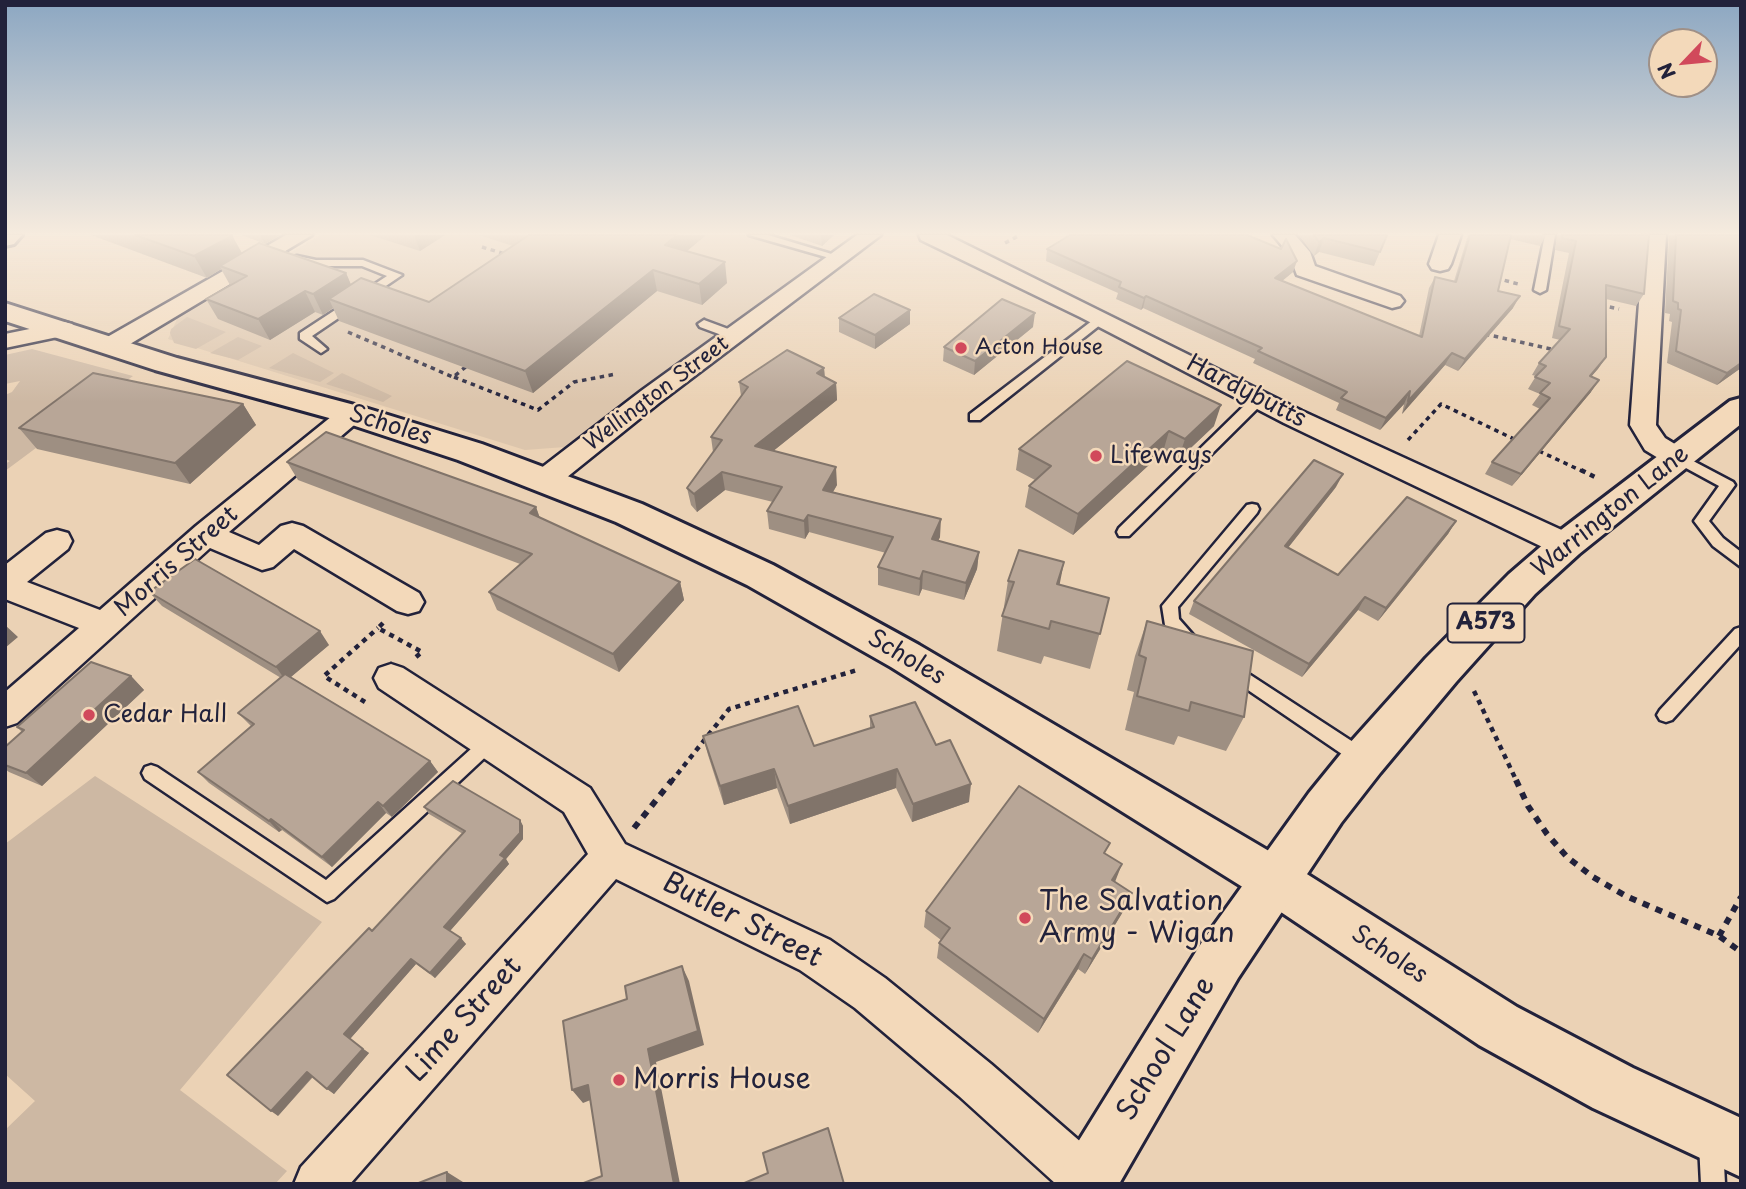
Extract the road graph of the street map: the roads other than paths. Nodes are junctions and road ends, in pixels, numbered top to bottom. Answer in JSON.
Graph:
{"nodes":[{"id":1,"x":206,"y":290,"type":"edge"},
{"id":2,"x":373,"y":290,"type":"edge"},
{"id":3,"x":796,"y":290,"type":"edge"},
{"id":4,"x":1044,"y":290,"type":"edge"},
{"id":5,"x":1362,"y":290,"type":"edge"},
{"id":6,"x":1651,"y":290,"type":"edge"},
{"id":7,"x":1392,"y":301,"type":"dead end"},
{"id":8,"x":5,"y":312,"type":"edge"},
{"id":9,"x":1101,"y":318,"type":"junction"},
{"id":10,"x":704,"y":324,"type":"dead end"},
{"id":11,"x":64,"y":329,"type":"junction"},
{"id":12,"x":735,"y":336,"type":"junction"},
{"id":13,"x":5,"y":341,"type":"edge"},
{"id":14,"x":111,"y":345,"type":"junction"},
{"id":15,"x":321,"y":349,"type":"dead end"},
{"id":16,"x":1259,"y":399,"type":"junction"},
{"id":17,"x":1741,"y":408,"type":"edge"},
{"id":18,"x":351,"y":414,"type":"junction"},
{"id":19,"x":975,"y":417,"type":"dead end"},
{"id":20,"x":1678,"y":458,"type":"junction"},
{"id":21,"x":546,"y":479,"type":"junction"},
{"id":22,"x":1252,"y":509,"type":"dead end"},
{"id":23,"x":1124,"y":532,"type":"dead end"},
{"id":24,"x":206,"y":534,"type":"junction"},
{"id":25,"x":57,"y":541,"type":"dead end"},
{"id":26,"x":1566,"y":545,"type":"junction"},
{"id":27,"x":1741,"y":561,"type":"edge"},
{"id":28,"x":5,"y":584,"type":"edge"},
{"id":29,"x":408,"y":602,"type":"road end"},
{"id":30,"x":105,"y":625,"type":"junction"},
{"id":31,"x":1741,"y":633,"type":"edge"},
{"id":32,"x":391,"y":678,"type":"road end"},
{"id":33,"x":5,"y":713,"type":"edge"},
{"id":34,"x":1666,"y":715,"type":"dead end"},
{"id":35,"x":488,"y":744,"type":"junction"},
{"id":36,"x":1364,"y":759,"type":"junction"},
{"id":37,"x":150,"y":773,"type":"dead end"},
{"id":38,"x":611,"y":857,"type":"junction"},
{"id":39,"x":1274,"y":880,"type":"junction"},
{"id":40,"x":1721,"y":1155,"type":"edge"},
{"id":41,"x":1087,"y":1182,"type":"edge"},
{"id":42,"x":318,"y":1184,"type":"edge"}],
"edges":[{"from":1,"to":14,"type":"street"},
{"from":2,"to":15,"type":"lane"},
{"from":3,"to":12,"type":"street","name":"Wellington Street"},
{"from":4,"to":9,"type":"street","name":"Hardybutts"},
{"from":5,"to":7,"type":"street"},
{"from":6,"to":20,"type":"street"},
{"from":8,"to":11,"type":"main road","name":"Scholes"},
{"from":9,"to":16,"type":"street","name":"Hardybutts"},
{"from":9,"to":19,"type":"lane"},
{"from":10,"to":12,"type":"lane"},
{"from":11,"to":13,"type":"street"},
{"from":11,"to":14,"type":"main road","name":"Scholes"},
{"from":12,"to":21,"type":"street","name":"Wellington Street"},
{"from":14,"to":18,"type":"main road","name":"Scholes"},
{"from":16,"to":23,"type":"lane"},
{"from":16,"to":26,"type":"street","name":"Hardybutts"},
{"from":17,"to":20,"type":"main road","name":"Warrington Lane","number":"A573"},
{"from":18,"to":21,"type":"main road","name":"Scholes"},
{"from":18,"to":24,"type":"street","name":"Morris Street"},
{"from":20,"to":26,"type":"main road","name":"Warrington Lane","number":"A573"},
{"from":20,"to":27,"type":"lane"},
{"from":21,"to":39,"type":"main road","name":"Scholes"},
{"from":22,"to":36,"type":"lane"},
{"from":24,"to":29,"type":"street"},
{"from":24,"to":30,"type":"street","name":"Morris Street"},
{"from":25,"to":28,"type":"street"},
{"from":26,"to":36,"type":"main road","name":"Warrington Lane","number":"A573"},
{"from":28,"to":30,"type":"street"},
{"from":30,"to":33,"type":"street","name":"Morris Street"},
{"from":31,"to":34,"type":"lane"},
{"from":32,"to":35,"type":"street"},
{"from":35,"to":37,"type":"lane"},
{"from":35,"to":38,"type":"street"},
{"from":36,"to":39,"type":"main road","name":"Warrington Lane","number":"A573"},
{"from":38,"to":41,"type":"street","name":"Butler Street"},
{"from":38,"to":42,"type":"street","name":"Lime Street"},
{"from":39,"to":40,"type":"main road","name":"Scholes"},
{"from":39,"to":41,"type":"main road","name":"School Lane","number":"A573"}]}
